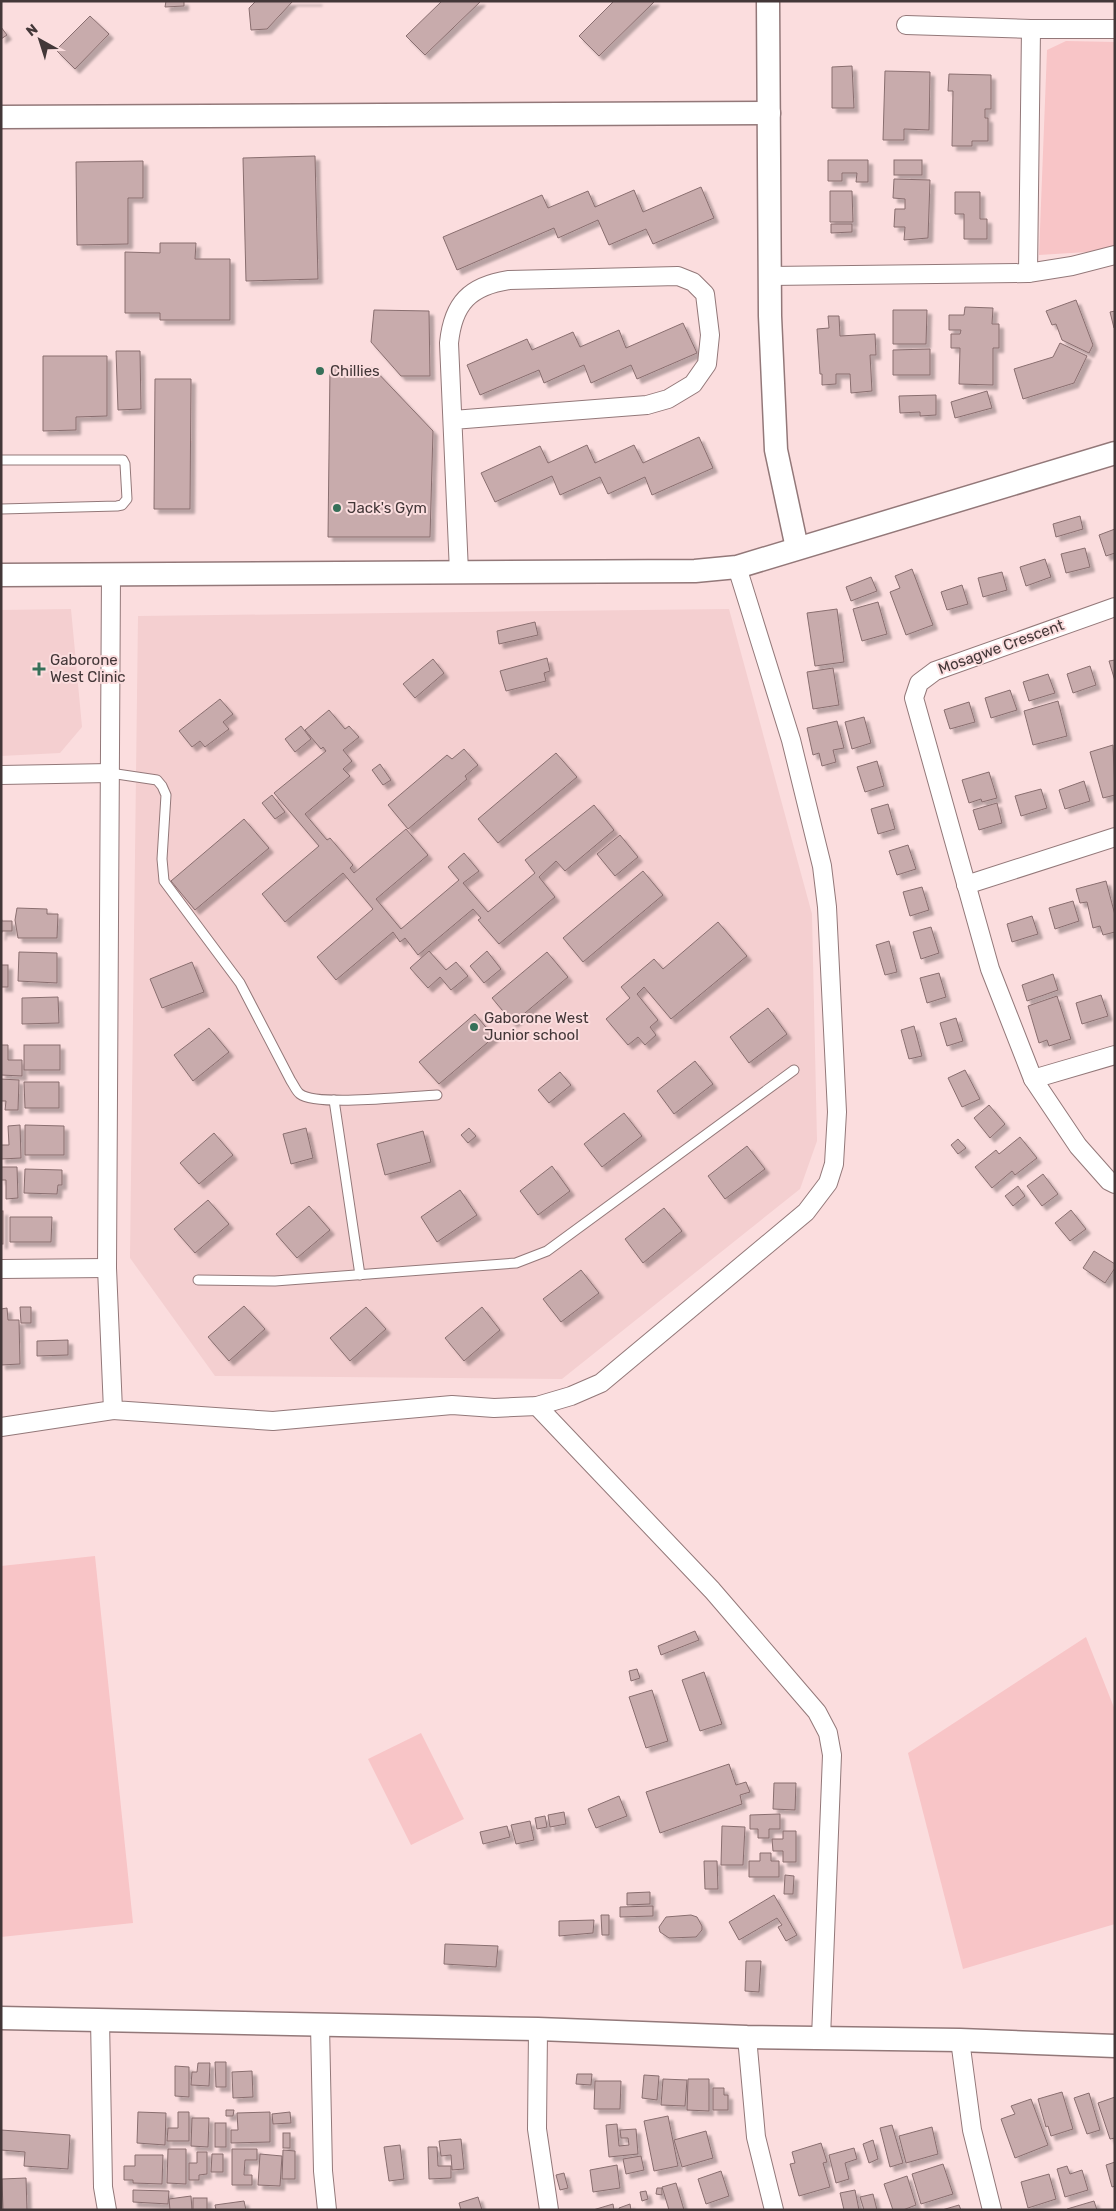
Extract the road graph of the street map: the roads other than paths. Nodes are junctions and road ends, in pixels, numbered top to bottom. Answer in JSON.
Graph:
{"nodes":[{"id":1,"x":768,"y":1,"type":"edge"},
{"id":2,"x":906,"y":25,"type":"dead end"},
{"id":3,"x":1031,"y":29,"type":"junction"},
{"id":4,"x":1115,"y":29,"type":"edge"},
{"id":5,"x":769,"y":113,"type":"junction"},
{"id":6,"x":1,"y":117,"type":"edge"},
{"id":7,"x":1115,"y":255,"type":"edge"},
{"id":8,"x":1028,"y":272,"type":"junction"},
{"id":9,"x":770,"y":276,"type":"junction"},
{"id":10,"x":453,"y":420,"type":"junction"},
{"id":11,"x":1115,"y":453,"type":"edge"},
{"id":12,"x":1,"y":460,"type":"edge"},
{"id":13,"x":1,"y":509,"type":"edge"},
{"id":14,"x":797,"y":548,"type":"junction"},
{"id":15,"x":737,"y":567,"type":"junction"},
{"id":16,"x":459,"y":572,"type":"junction"},
{"id":17,"x":110,"y":574,"type":"junction"},
{"id":18,"x":1,"y":575,"type":"edge"},
{"id":19,"x":1115,"y":607,"type":"edge"},
{"id":20,"x":110,"y":773,"type":"junction"},
{"id":21,"x":1,"y":775,"type":"edge"},
{"id":22,"x":1115,"y":837,"type":"edge"},
{"id":23,"x":966,"y":885,"type":"junction"},
{"id":24,"x":1115,"y":1055,"type":"edge"},
{"id":25,"x":794,"y":1070,"type":"dead end"},
{"id":26,"x":1033,"y":1079,"type":"junction"},
{"id":27,"x":437,"y":1095,"type":"dead end"},
{"id":28,"x":334,"y":1100,"type":"junction"},
{"id":29,"x":1115,"y":1184,"type":"edge"},
{"id":30,"x":107,"y":1268,"type":"junction"},
{"id":31,"x":1,"y":1269,"type":"edge"},
{"id":32,"x":360,"y":1275,"type":"junction"},
{"id":33,"x":198,"y":1280,"type":"dead end"},
{"id":34,"x":537,"y":1406,"type":"junction"},
{"id":35,"x":113,"y":1410,"type":"junction"},
{"id":36,"x":1,"y":1427,"type":"edge"},
{"id":37,"x":1,"y":2018,"type":"edge"},
{"id":38,"x":100,"y":2019,"type":"junction"},
{"id":39,"x":320,"y":2025,"type":"junction"},
{"id":40,"x":538,"y":2029,"type":"junction"},
{"id":41,"x":746,"y":2037,"type":"junction"},
{"id":42,"x":821,"y":2038,"type":"junction"},
{"id":43,"x":960,"y":2040,"type":"junction"},
{"id":44,"x":1115,"y":2046,"type":"edge"},
{"id":45,"x":107,"y":2210,"type":"edge"},
{"id":46,"x":327,"y":2210,"type":"edge"},
{"id":47,"x":550,"y":2210,"type":"edge"},
{"id":48,"x":774,"y":2210,"type":"edge"},
{"id":49,"x":992,"y":2210,"type":"edge"}],
"edges":[{"from":1,"to":5,"type":"street"},
{"from":2,"to":3,"type":"street"},
{"from":3,"to":4,"type":"street"},
{"from":3,"to":8,"type":"street"},
{"from":5,"to":6,"type":"street"},
{"from":5,"to":9,"type":"street"},
{"from":7,"to":8,"type":"street"},
{"from":8,"to":9,"type":"street"},
{"from":9,"to":14,"type":"street"},
{"from":10,"to":10,"type":"street"},
{"from":10,"to":16,"type":"street"},
{"from":11,"to":14,"type":"street"},
{"from":12,"to":13,"type":"lane"},
{"from":14,"to":15,"type":"street"},
{"from":15,"to":16,"type":"street"},
{"from":15,"to":34,"type":"street"},
{"from":16,"to":17,"type":"street"},
{"from":17,"to":18,"type":"street"},
{"from":17,"to":20,"type":"street"},
{"from":19,"to":23,"type":"street","name":"Mosagwe Crescent"},
{"from":20,"to":21,"type":"street"},
{"from":20,"to":28,"type":"lane"},
{"from":20,"to":30,"type":"street"},
{"from":22,"to":23,"type":"street"},
{"from":23,"to":26,"type":"street","name":"Mosagwe Crescent"},
{"from":24,"to":26,"type":"street"},
{"from":25,"to":32,"type":"lane"},
{"from":26,"to":29,"type":"street","name":"Mosagwe Crescent"},
{"from":27,"to":28,"type":"lane"},
{"from":28,"to":32,"type":"lane"},
{"from":30,"to":31,"type":"street"},
{"from":30,"to":35,"type":"street"},
{"from":32,"to":33,"type":"lane"},
{"from":34,"to":35,"type":"street"},
{"from":34,"to":42,"type":"street"},
{"from":35,"to":36,"type":"street"},
{"from":37,"to":38,"type":"street"},
{"from":38,"to":39,"type":"street"},
{"from":38,"to":45,"type":"street"},
{"from":39,"to":40,"type":"street"},
{"from":39,"to":46,"type":"street"},
{"from":40,"to":41,"type":"street"},
{"from":40,"to":47,"type":"street"},
{"from":41,"to":42,"type":"street"},
{"from":41,"to":48,"type":"street"},
{"from":42,"to":43,"type":"street"},
{"from":43,"to":44,"type":"street"},
{"from":43,"to":49,"type":"street"}]}
